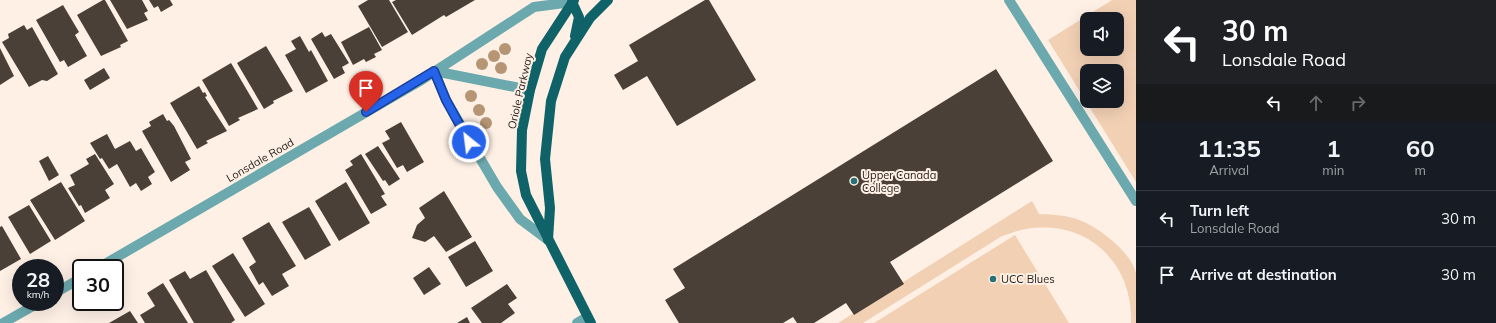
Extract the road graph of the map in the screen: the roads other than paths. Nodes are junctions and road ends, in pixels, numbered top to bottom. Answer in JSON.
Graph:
{"nodes":[{"id":1,"x":608,"y":0,"type":"edge"},
{"id":2,"x":1009,"y":0,"type":"edge"},
{"id":3,"x":572,"y":1,"type":"edge"},
{"id":4,"x":565,"y":57,"type":"junction"},
{"id":5,"x":434,"y":71,"type":"junction"},
{"id":6,"x":530,"y":90,"type":"junction"},
{"id":7,"x":1136,"y":202,"type":"edge"},
{"id":8,"x":548,"y":240,"type":"junction"},
{"id":9,"x":113,"y":259,"type":"edge"},
{"id":10,"x":25,"y":311,"type":"edge"},
{"id":11,"x":589,"y":320,"type":"edge"},
{"id":12,"x":4,"y":323,"type":"edge"},
{"id":13,"x":577,"y":323,"type":"edge"}],
"edges":[{"from":1,"to":4,"type":"main road"},
{"from":2,"to":7,"type":"street"},
{"from":3,"to":4,"type":"main road"},
{"from":3,"to":5,"type":"street","name":"Lonsdale Road"},
{"from":3,"to":6,"type":"main road","name":"Oriole Parkway"},
{"from":4,"to":8,"type":"main road"},
{"from":5,"to":6,"type":"street"},
{"from":5,"to":8,"type":"street","name":"Oriole Parkway"},
{"from":5,"to":9,"type":"street","name":"Lonsdale Road"},
{"from":6,"to":8,"type":"main road","name":"Oriole Parkway"},
{"from":8,"to":11,"type":"main road","name":"Oriole Parkway"},
{"from":10,"to":12,"type":"street"},
{"from":11,"to":13,"type":"street"}]}
